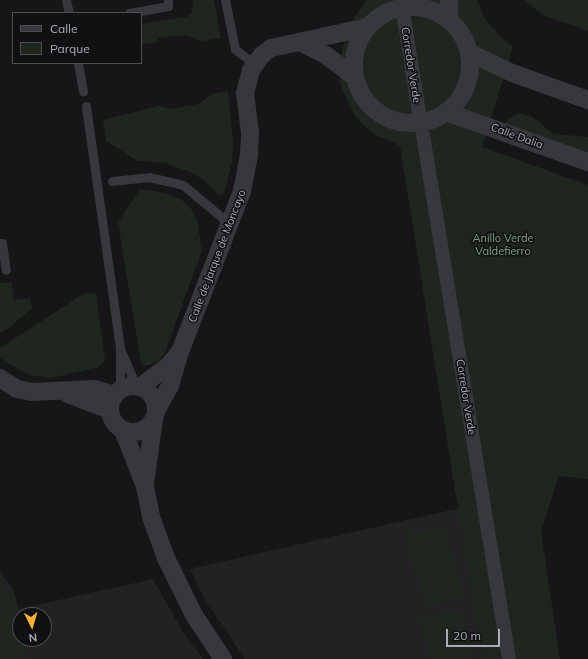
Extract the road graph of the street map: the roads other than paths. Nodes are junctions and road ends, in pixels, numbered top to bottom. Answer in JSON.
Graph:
{"nodes":[{"id":1,"x":66,"y":0,"type":"edge"},
{"id":2,"x":168,"y":0,"type":"edge"},
{"id":3,"x":225,"y":0,"type":"edge"},
{"id":4,"x":449,"y":0,"type":"edge"},
{"id":5,"x":69,"y":12,"type":"edge"},
{"id":6,"x":135,"y":12,"type":"edge"},
{"id":7,"x":404,"y":18,"type":"dead end"},
{"id":8,"x":449,"y":19,"type":"junction"},
{"id":9,"x":368,"y":27,"type":"junction"},
{"id":10,"x":302,"y":43,"type":"junction"},
{"id":11,"x":470,"y":53,"type":"junction"},
{"id":12,"x":78,"y":64,"type":"edge"},
{"id":13,"x":254,"y":64,"type":"junction"},
{"id":14,"x":355,"y":77,"type":"junction"},
{"id":15,"x":84,"y":92,"type":"dead end"},
{"id":16,"x":588,"y":100,"type":"edge"},
{"id":17,"x":86,"y":106,"type":"dead end"},
{"id":18,"x":446,"y":112,"type":"junction"},
{"id":19,"x":419,"y":113,"type":"dead end"},
{"id":20,"x":423,"y":135,"type":"dead end"},
{"id":21,"x":588,"y":162,"type":"edge"},
{"id":22,"x":112,"y":181,"type":"dead end"},
{"id":23,"x":230,"y":224,"type":"junction"},
{"id":24,"x":0,"y":244,"type":"edge"},
{"id":25,"x":6,"y":270,"type":"dead end"},
{"id":26,"x":120,"y":348,"type":"junction"},
{"id":27,"x":180,"y":352,"type":"junction"},
{"id":28,"x":0,"y":378,"type":"edge"},
{"id":29,"x":18,"y":389,"type":"junction"},
{"id":30,"x":124,"y":394,"type":"junction"},
{"id":31,"x":0,"y":396,"type":"edge"},
{"id":32,"x":155,"y":415,"type":"junction"},
{"id":33,"x":123,"y":430,"type":"junction"},
{"id":34,"x":145,"y":486,"type":"junction"},
{"id":35,"x":223,"y":659,"type":"edge"},
{"id":36,"x":509,"y":659,"type":"edge"}],
"edges":[{"from":1,"to":5,"type":"lane"},
{"from":2,"to":6,"type":"lane"},
{"from":3,"to":13,"type":"lane"},
{"from":4,"to":8,"type":"street"},
{"from":7,"to":19,"type":"street","name":"Corredor Verde"},
{"from":8,"to":9,"type":"street"},
{"from":8,"to":11,"type":"street"},
{"from":9,"to":10,"type":"street","name":"Calle de Jarque de Moncayo"},
{"from":9,"to":14,"type":"street"},
{"from":10,"to":13,"type":"street","name":"Calle de Jarque de Moncayo"},
{"from":10,"to":14,"type":"street"},
{"from":11,"to":16,"type":"street"},
{"from":11,"to":18,"type":"street"},
{"from":12,"to":15,"type":"lane"},
{"from":13,"to":23,"type":"street","name":"Calle de Jarque de Moncayo"},
{"from":14,"to":18,"type":"street"},
{"from":17,"to":26,"type":"lane"},
{"from":18,"to":21,"type":"street","name":"Calle Dalia"},
{"from":20,"to":36,"type":"street","name":"Corredor Verde"},
{"from":22,"to":23,"type":"lane"},
{"from":23,"to":27,"type":"street","name":"Calle de Jarque de Moncayo"},
{"from":24,"to":25,"type":"lane"},
{"from":26,"to":30,"type":"lane"},
{"from":26,"to":30,"type":"lane"},
{"from":27,"to":30,"type":"street","name":"Calle de Jarque de Moncayo"},
{"from":27,"to":32,"type":"street","name":"Calle de Jarque de Moncayo"},
{"from":28,"to":29,"type":"street"},
{"from":29,"to":30,"type":"street"},
{"from":29,"to":31,"type":"street"},
{"from":30,"to":32,"type":"street"},
{"from":30,"to":33,"type":"street"},
{"from":32,"to":33,"type":"street"},
{"from":32,"to":34,"type":"street","name":"Calle de Jarque de Moncayo"},
{"from":33,"to":34,"type":"street","name":"Calle de Jarque de Moncayo"},
{"from":34,"to":35,"type":"street","name":"Calle de Jarque de Moncayo"}]}
